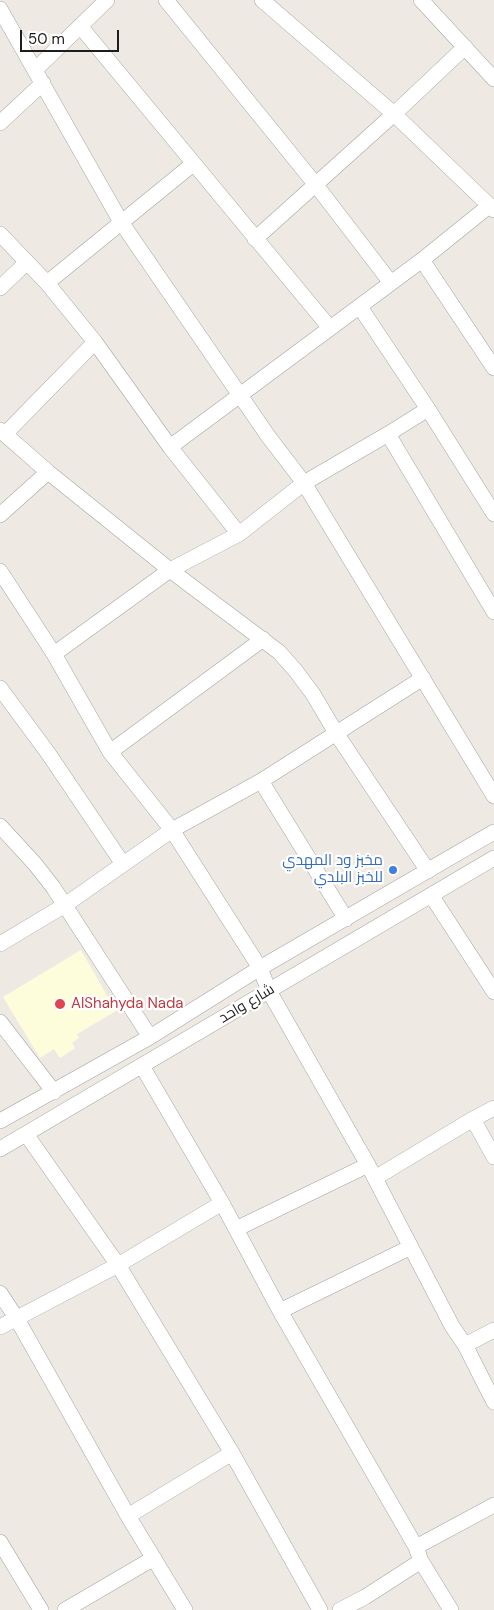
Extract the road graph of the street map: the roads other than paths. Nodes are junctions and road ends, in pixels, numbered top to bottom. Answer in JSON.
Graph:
{"nodes":[{"id":1,"x":107,"y":0,"type":"edge"},
{"id":2,"x":166,"y":0,"type":"edge"},
{"id":3,"x":262,"y":0,"type":"edge"},
{"id":4,"x":423,"y":1,"type":"edge"},
{"id":5,"x":0,"y":9,"type":"edge"},
{"id":6,"x":80,"y":26,"type":"junction"},
{"id":7,"x":465,"y":47,"type":"junction"},
{"id":8,"x":35,"y":70,"type":"junction"},
{"id":9,"x":494,"y":79,"type":"edge"},
{"id":10,"x":43,"y":83,"type":"junction"},
{"id":11,"x":394,"y":114,"type":"junction"},
{"id":12,"x":0,"y":123,"type":"edge"},
{"id":13,"x":193,"y":164,"type":"junction"},
{"id":14,"x":316,"y":185,"type":"junction"},
{"id":15,"x":492,"y":208,"type":"edge"},
{"id":16,"x":121,"y":222,"type":"junction"},
{"id":17,"x":0,"y":234,"type":"edge"},
{"id":18,"x":255,"y":239,"type":"junction"},
{"id":19,"x":422,"y":260,"type":"junction"},
{"id":20,"x":26,"y":263,"type":"junction"},
{"id":21,"x":47,"y":283,"type":"junction"},
{"id":22,"x":391,"y":283,"type":"junction"},
{"id":23,"x":0,"y":288,"type":"edge"},
{"id":24,"x":360,"y":307,"type":"junction"},
{"id":25,"x":330,"y":328,"type":"junction"},
{"id":26,"x":95,"y":342,"type":"junction"},
{"id":27,"x":494,"y":368,"type":"edge"},
{"id":28,"x":240,"y":394,"type":"junction"},
{"id":29,"x":428,"y":409,"type":"junction"},
{"id":30,"x":2,"y":432,"type":"edge"},
{"id":31,"x":388,"y":434,"type":"junction"},
{"id":32,"x":170,"y":447,"type":"junction"},
{"id":33,"x":48,"y":472,"type":"junction"},
{"id":34,"x":304,"y":483,"type":"junction"},
{"id":35,"x":494,"y":514,"type":"edge"},
{"id":36,"x":0,"y":515,"type":"edge"},
{"id":37,"x":239,"y":534,"type":"junction"},
{"id":38,"x":170,"y":570,"type":"junction"},
{"id":39,"x":0,"y":571,"type":"edge"},
{"id":40,"x":494,"y":612,"type":"edge"},
{"id":41,"x":264,"y":639,"type":"junction"},
{"id":42,"x":54,"y":654,"type":"junction"},
{"id":43,"x":423,"y":678,"type":"junction"},
{"id":44,"x":0,"y":688,"type":"edge"},
{"id":45,"x":336,"y":733,"type":"junction"},
{"id":46,"x":110,"y":752,"type":"junction"},
{"id":47,"x":261,"y":781,"type":"junction"},
{"id":48,"x":494,"y":796,"type":"edge"},
{"id":49,"x":0,"y":826,"type":"edge"},
{"id":50,"x":172,"y":830,"type":"junction"},
{"id":51,"x":494,"y":832,"type":"edge"},
{"id":52,"x":494,"y":858,"type":"edge"},
{"id":53,"x":123,"y":864,"type":"junction"},
{"id":54,"x":428,"y":871,"type":"junction"},
{"id":55,"x":431,"y":895,"type":"junction"},
{"id":56,"x":65,"y":905,"type":"junction"},
{"id":57,"x":346,"y":919,"type":"junction"},
{"id":58,"x":0,"y":944,"type":"edge"},
{"id":59,"x":260,"y":968,"type":"junction"},
{"id":60,"x":269,"y":991,"type":"junction"},
{"id":61,"x":494,"y":992,"type":"edge"},
{"id":62,"x":0,"y":1022,"type":"edge"},
{"id":63,"x":150,"y":1037,"type":"junction"},
{"id":64,"x":142,"y":1066,"type":"junction"},
{"id":65,"x":54,"y":1092,"type":"junction"},
{"id":66,"x":494,"y":1108,"type":"edge"},
{"id":67,"x":473,"y":1119,"type":"junction"},
{"id":68,"x":0,"y":1121,"type":"edge"},
{"id":69,"x":26,"y":1134,"type":"junction"},
{"id":70,"x":0,"y":1149,"type":"edge"},
{"id":71,"x":494,"y":1157,"type":"edge"},
{"id":72,"x":371,"y":1172,"type":"junction"},
{"id":73,"x":222,"y":1203,"type":"junction"},
{"id":74,"x":236,"y":1229,"type":"junction"},
{"id":75,"x":411,"y":1247,"type":"junction"},
{"id":76,"x":118,"y":1266,"type":"junction"},
{"id":77,"x":0,"y":1294,"type":"edge"},
{"id":78,"x":280,"y":1312,"type":"junction"},
{"id":79,"x":17,"y":1319,"type":"junction"},
{"id":80,"x":0,"y":1327,"type":"edge"},
{"id":81,"x":494,"y":1330,"type":"edge"},
{"id":82,"x":465,"y":1344,"type":"junction"},
{"id":83,"x":494,"y":1402,"type":"edge"},
{"id":84,"x":232,"y":1453,"type":"junction"},
{"id":85,"x":494,"y":1505,"type":"edge"},
{"id":86,"x":128,"y":1516,"type":"junction"},
{"id":87,"x":0,"y":1542,"type":"edge"},
{"id":88,"x":419,"y":1554,"type":"junction"},
{"id":89,"x":154,"y":1558,"type":"junction"},
{"id":90,"x":41,"y":1610,"type":"edge"},
{"id":91,"x":65,"y":1610,"type":"edge"},
{"id":92,"x":185,"y":1610,"type":"edge"},
{"id":93,"x":320,"y":1610,"type":"edge"},
{"id":94,"x":340,"y":1610,"type":"edge"},
{"id":95,"x":451,"y":1610,"type":"edge"}],
"edges":[{"from":1,"to":6,"type":"street"},
{"from":2,"to":14,"type":"street"},
{"from":3,"to":11,"type":"street"},
{"from":4,"to":7,"type":"street"},
{"from":5,"to":8,"type":"street"},
{"from":6,"to":8,"type":"street"},
{"from":6,"to":13,"type":"street"},
{"from":7,"to":9,"type":"street"},
{"from":7,"to":11,"type":"street"},
{"from":8,"to":10,"type":"street"},
{"from":10,"to":12,"type":"street"},
{"from":10,"to":16,"type":"street"},
{"from":11,"to":14,"type":"street"},
{"from":11,"to":15,"type":"street"},
{"from":13,"to":16,"type":"street"},
{"from":13,"to":18,"type":"street"},
{"from":14,"to":18,"type":"street"},
{"from":14,"to":22,"type":"street"},
{"from":15,"to":19,"type":"street"},
{"from":16,"to":21,"type":"street"},
{"from":16,"to":28,"type":"street"},
{"from":17,"to":20,"type":"street"},
{"from":18,"to":25,"type":"street"},
{"from":19,"to":22,"type":"street"},
{"from":19,"to":27,"type":"street"},
{"from":20,"to":21,"type":"street"},
{"from":20,"to":23,"type":"street"},
{"from":21,"to":26,"type":"street"},
{"from":22,"to":24,"type":"street"},
{"from":24,"to":25,"type":"street"},
{"from":24,"to":29,"type":"street"},
{"from":25,"to":28,"type":"street"},
{"from":26,"to":30,"type":"street"},
{"from":26,"to":32,"type":"street"},
{"from":28,"to":32,"type":"street"},
{"from":28,"to":34,"type":"street"},
{"from":29,"to":31,"type":"street"},
{"from":29,"to":35,"type":"street"},
{"from":30,"to":33,"type":"street"},
{"from":31,"to":34,"type":"street"},
{"from":31,"to":40,"type":"street"},
{"from":32,"to":37,"type":"street"},
{"from":33,"to":36,"type":"street"},
{"from":33,"to":38,"type":"street"},
{"from":34,"to":37,"type":"street"},
{"from":34,"to":43,"type":"street"},
{"from":37,"to":38,"type":"street"},
{"from":38,"to":41,"type":"street"},
{"from":38,"to":42,"type":"street"},
{"from":39,"to":42,"type":"street"},
{"from":41,"to":45,"type":"street"},
{"from":41,"to":46,"type":"street"},
{"from":42,"to":46,"type":"street"},
{"from":43,"to":45,"type":"street"},
{"from":43,"to":48,"type":"street"},
{"from":44,"to":53,"type":"street"},
{"from":45,"to":47,"type":"street"},
{"from":45,"to":54,"type":"street"},
{"from":46,"to":50,"type":"street"},
{"from":47,"to":50,"type":"street"},
{"from":47,"to":57,"type":"street"},
{"from":49,"to":56,"type":"street"},
{"from":50,"to":53,"type":"street"},
{"from":50,"to":59,"type":"street"},
{"from":51,"to":54,"type":"street","name":"شارع واحد"},
{"from":52,"to":55,"type":"street","name":"شارع واحد"},
{"from":53,"to":56,"type":"street"},
{"from":54,"to":57,"type":"street","name":"شارع واحد"},
{"from":55,"to":60,"type":"street","name":"شارع واحد"},
{"from":55,"to":61,"type":"street"},
{"from":56,"to":58,"type":"street"},
{"from":56,"to":63,"type":"street"},
{"from":57,"to":59,"type":"street","name":"شارع واحد"},
{"from":59,"to":60,"type":"street"},
{"from":59,"to":63,"type":"street","name":"شارع واحد"},
{"from":60,"to":64,"type":"street","name":"شارع واحد"},
{"from":60,"to":72,"type":"street"},
{"from":62,"to":65,"type":"street"},
{"from":63,"to":65,"type":"street","name":"شارع واحد"},
{"from":64,"to":69,"type":"street","name":"شارع واحد"},
{"from":64,"to":73,"type":"street"},
{"from":65,"to":68,"type":"street","name":"شارع واحد"},
{"from":66,"to":67,"type":"street"},
{"from":67,"to":71,"type":"street"},
{"from":67,"to":72,"type":"street"},
{"from":69,"to":70,"type":"street","name":"شارع واحد"},
{"from":69,"to":76,"type":"street"},
{"from":72,"to":74,"type":"street"},
{"from":72,"to":75,"type":"street"},
{"from":73,"to":74,"type":"street"},
{"from":73,"to":76,"type":"street"},
{"from":74,"to":78,"type":"street"},
{"from":75,"to":78,"type":"street"},
{"from":75,"to":82,"type":"street"},
{"from":76,"to":79,"type":"street"},
{"from":76,"to":84,"type":"street"},
{"from":77,"to":79,"type":"street"},
{"from":78,"to":88,"type":"street"},
{"from":79,"to":80,"type":"street"},
{"from":79,"to":86,"type":"street"},
{"from":81,"to":82,"type":"street"},
{"from":82,"to":83,"type":"street"},
{"from":84,"to":86,"type":"street"},
{"from":84,"to":93,"type":"street"},
{"from":85,"to":88,"type":"street"},
{"from":86,"to":89,"type":"street"},
{"from":87,"to":90,"type":"street"},
{"from":88,"to":94,"type":"street"},
{"from":88,"to":95,"type":"street"},
{"from":89,"to":91,"type":"street"},
{"from":89,"to":92,"type":"street"}]}
